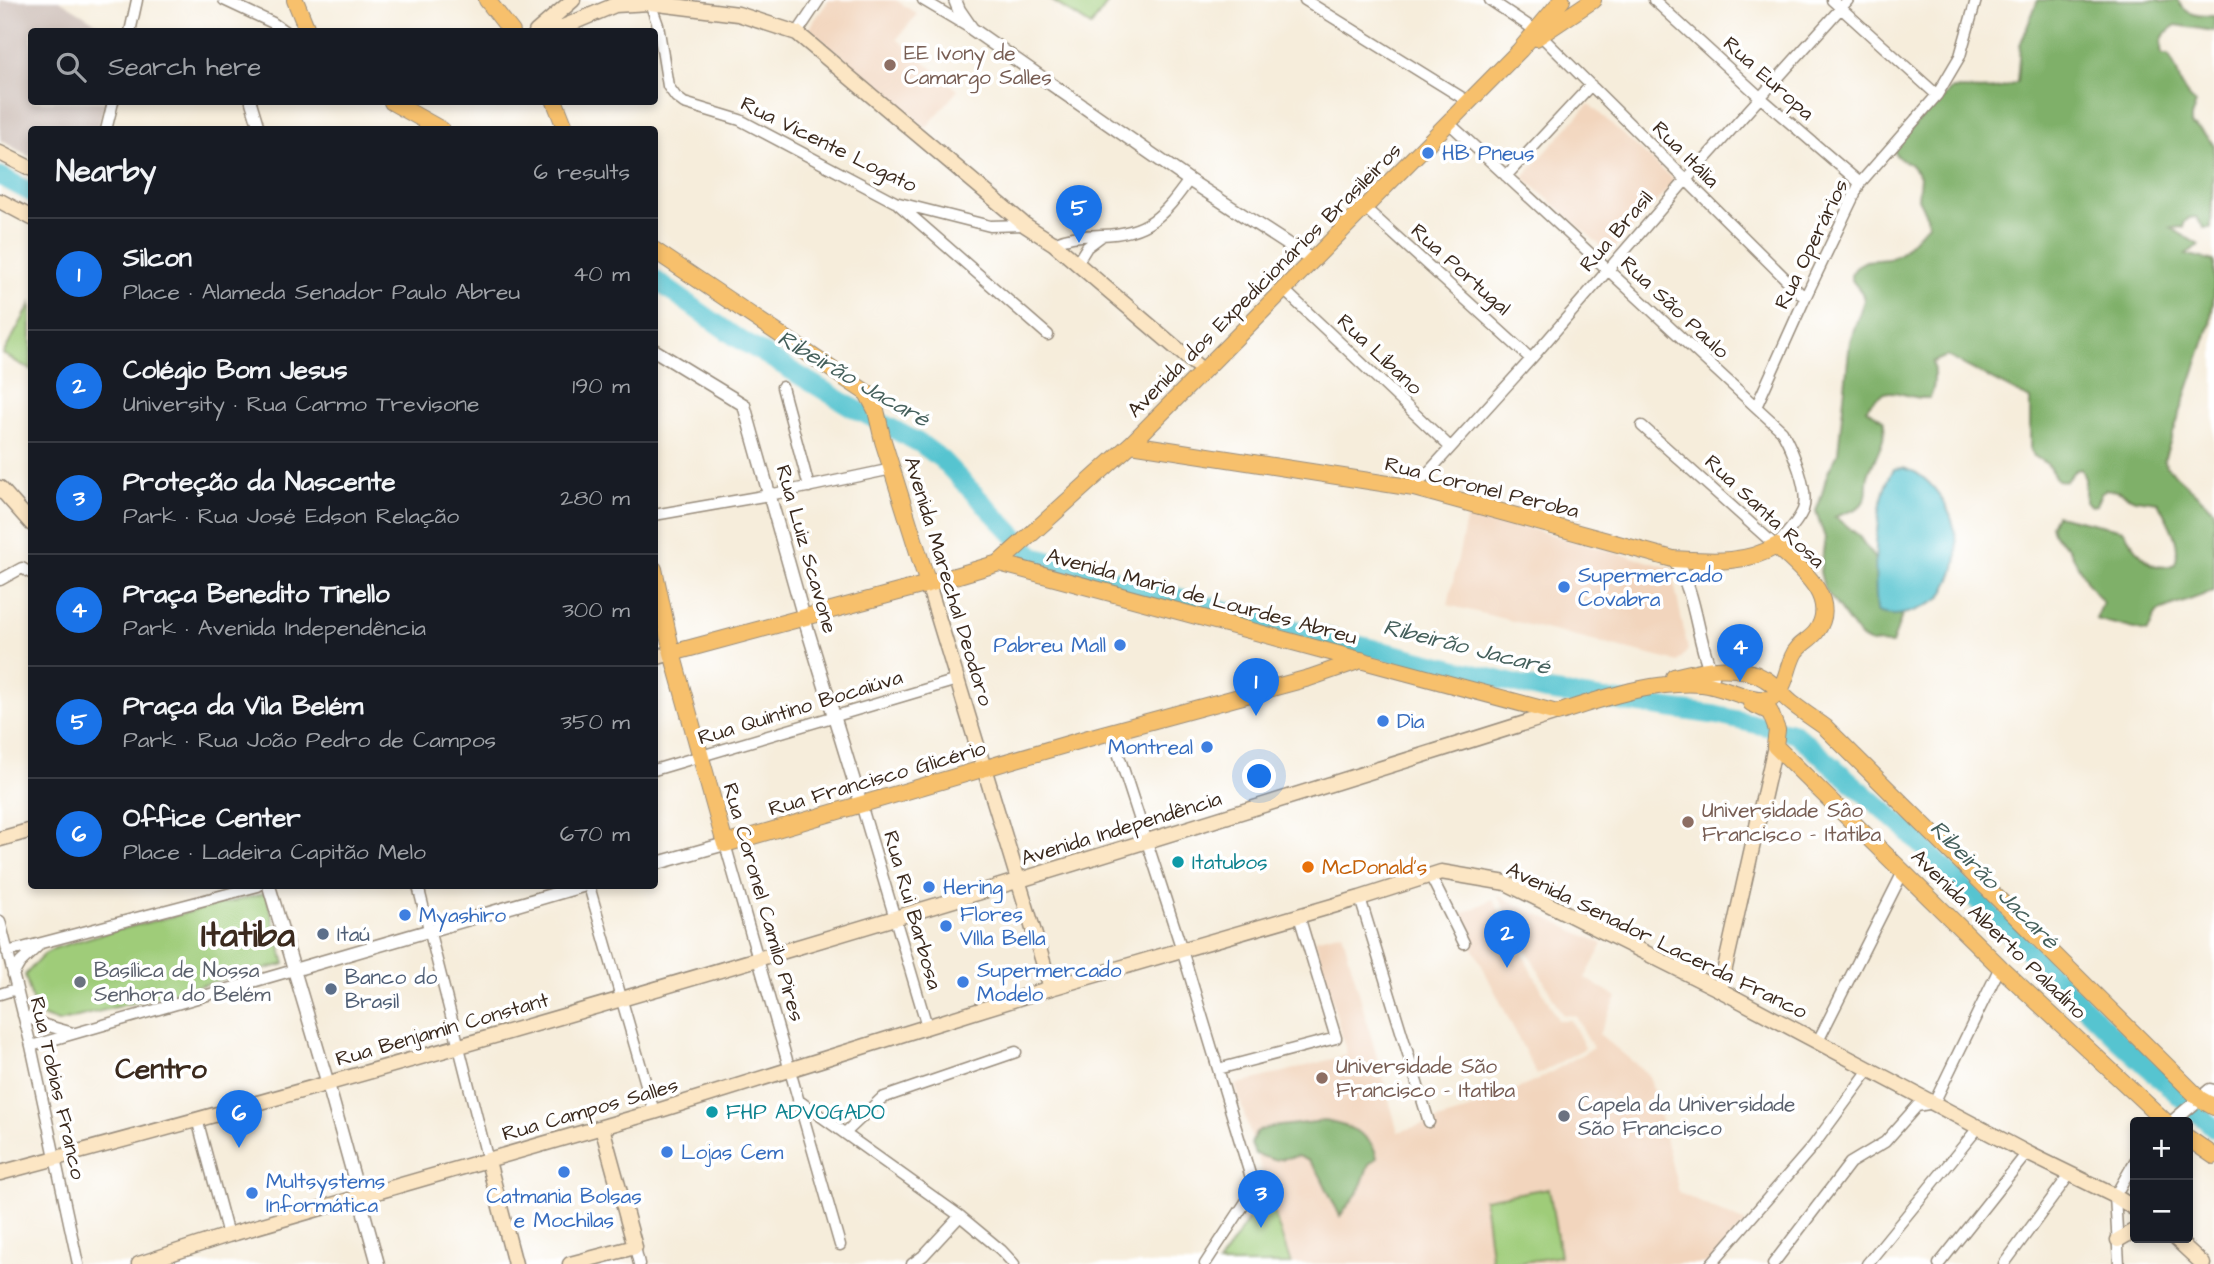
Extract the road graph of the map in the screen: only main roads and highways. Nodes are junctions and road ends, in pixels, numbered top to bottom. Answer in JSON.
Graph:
{"nodes":[{"id":1,"x":295,"y":0,"type":"edge"},
{"id":2,"x":487,"y":0,"type":"edge"},
{"id":3,"x":573,"y":0,"type":"edge"},
{"id":4,"x":1562,"y":0,"type":"edge"},
{"id":5,"x":650,"y":1,"type":"edge"},
{"id":6,"x":1586,"y":1,"type":"edge"},
{"id":7,"x":604,"y":2,"type":"edge"},
{"id":8,"x":306,"y":28,"type":"edge"},
{"id":9,"x":509,"y":28,"type":"edge"},
{"id":10,"x":541,"y":28,"type":"edge"},
{"id":11,"x":560,"y":28,"type":"edge"},
{"id":12,"x":1538,"y":33,"type":"junction"},
{"id":13,"x":397,"y":105,"type":"edge"},
{"id":14,"x":556,"y":105,"type":"edge"},
{"id":15,"x":435,"y":126,"type":"edge"},
{"id":16,"x":564,"y":126,"type":"edge"},
{"id":17,"x":0,"y":153,"type":"edge"},
{"id":18,"x":28,"y":167,"type":"edge"},
{"id":19,"x":0,"y":201,"type":"edge"},
{"id":20,"x":28,"y":216,"type":"edge"},
{"id":21,"x":658,"y":253,"type":"edge"},
{"id":22,"x":1202,"y":370,"type":"junction"},
{"id":23,"x":1131,"y":444,"type":"junction"},
{"id":24,"x":0,"y":488,"type":"edge"},
{"id":25,"x":28,"y":520,"type":"edge"},
{"id":26,"x":1776,"y":546,"type":"joint"},
{"id":27,"x":999,"y":563,"type":"junction"},
{"id":28,"x":928,"y":584,"type":"junction"},
{"id":29,"x":658,"y":588,"type":"edge"},
{"id":30,"x":1301,"y":645,"type":"junction"},
{"id":31,"x":672,"y":653,"type":"junction"},
{"id":32,"x":658,"y":657,"type":"edge"},
{"id":33,"x":1361,"y":660,"type":"junction"},
{"id":34,"x":1309,"y":678,"type":"junction"},
{"id":35,"x":1639,"y":690,"type":"junction"},
{"id":36,"x":1721,"y":690,"type":"junction"},
{"id":37,"x":1779,"y":691,"type":"junction"},
{"id":38,"x":1557,"y":713,"type":"junction"},
{"id":39,"x":1776,"y":743,"type":"junction"},
{"id":40,"x":985,"y":768,"type":"junction"},
{"id":41,"x":28,"y":831,"type":"edge"},
{"id":42,"x":0,"y":839,"type":"edge"},
{"id":43,"x":725,"y":844,"type":"joint"},
{"id":44,"x":1019,"y":881,"type":"junction"},
{"id":45,"x":895,"y":919,"type":"joint"},
{"id":46,"x":1051,"y":988,"type":"junction"},
{"id":47,"x":1720,"y":990,"type":"junction"},
{"id":48,"x":2208,"y":1096,"type":"edge"},
{"id":49,"x":2165,"y":1117,"type":"edge"},
{"id":50,"x":602,"y":1128,"type":"junction"},
{"id":51,"x":2193,"y":1141,"type":"edge"},
{"id":52,"x":2214,"y":1156,"type":"edge"},
{"id":53,"x":488,"y":1161,"type":"junction"},
{"id":54,"x":0,"y":1173,"type":"edge"},
{"id":55,"x":2130,"y":1206,"type":"edge"},
{"id":56,"x":2130,"y":1233,"type":"edge"},
{"id":57,"x":2118,"y":1240,"type":"road end"},
{"id":58,"x":2180,"y":1243,"type":"edge"},
{"id":59,"x":139,"y":1264,"type":"edge"},
{"id":60,"x":514,"y":1264,"type":"edge"},
{"id":61,"x":570,"y":1264,"type":"edge"},
{"id":62,"x":2203,"y":1264,"type":"edge"}],
"edges":[{"from":1,"to":8,"type":"main road"},
{"from":2,"to":9,"type":"main road"},
{"from":3,"to":10,"type":"main road"},
{"from":4,"to":12,"type":"main road"},
{"from":5,"to":7,"type":"main road"},
{"from":5,"to":22,"type":"main road"},
{"from":6,"to":12,"type":"main road"},
{"from":7,"to":11,"type":"main road"},
{"from":12,"to":22,"type":"main road","name":"Avenida dos Expedicionários Brasileiros"},
{"from":13,"to":15,"type":"main road"},
{"from":14,"to":16,"type":"main road"},
{"from":17,"to":18,"type":"main road"},
{"from":19,"to":20,"type":"main road"},
{"from":21,"to":28,"type":"main road","name":"Avenida Marechal Deodoro"},
{"from":22,"to":23,"type":"main road","name":"Avenida dos Expedicionários Brasileiros"},
{"from":23,"to":26,"type":"main road","name":"Rua Coronel Peroba"},
{"from":23,"to":27,"type":"main road","name":"Avenida dos Expedicionários Brasileiros"},
{"from":24,"to":25,"type":"main road"},
{"from":26,"to":37,"type":"main road","name":"Rua Santa Rosa"},
{"from":27,"to":28,"type":"main road"},
{"from":27,"to":30,"type":"main road","name":"Avenida Maria de Lourdes Abreu"},
{"from":28,"to":31,"type":"main road"},
{"from":28,"to":40,"type":"main road","name":"Avenida Marechal Deodoro"},
{"from":29,"to":31,"type":"main road","name":"Rua Coronel Camilo Pires"},
{"from":30,"to":33,"type":"main road","name":"Avenida Maria de Lourdes Abreu"},
{"from":30,"to":34,"type":"main road"},
{"from":31,"to":32,"type":"main road"},
{"from":31,"to":43,"type":"main road","name":"Rua Coronel Camilo Pires"},
{"from":33,"to":34,"type":"main road","name":"Rua Francisco Glicério"},
{"from":33,"to":38,"type":"main road","name":"Avenida Maria de Lourdes Abreu"},
{"from":34,"to":40,"type":"main road","name":"Rua Francisco Glicério"},
{"from":35,"to":36,"type":"main road","name":"Avenida Independência"},
{"from":35,"to":37,"type":"main road","name":"Avenida Independência"},
{"from":35,"to":38,"type":"main road","name":"Avenida Independência"},
{"from":36,"to":37,"type":"main road","name":"Avenida Independência"},
{"from":36,"to":39,"type":"main road","name":"Avenida Independência"},
{"from":37,"to":48,"type":"main road"},
{"from":38,"to":44,"type":"main road","name":"Avenida Independência"},
{"from":39,"to":47,"type":"main road"},
{"from":39,"to":49,"type":"main road","name":"Avenida Alberto Paladino"},
{"from":40,"to":43,"type":"main road","name":"Rua Francisco Glicério"},
{"from":40,"to":44,"type":"main road","name":"Avenida Marechal Deodoro"},
{"from":41,"to":42,"type":"main road"},
{"from":44,"to":45,"type":"main road","name":"Avenida Independência"},
{"from":44,"to":46,"type":"main road","name":"Avenida Marechal Deodoro"},
{"from":45,"to":54,"type":"main road","name":"Rua Benjamin Constant"},
{"from":46,"to":47,"type":"main road","name":"Avenida Senador Lacerda Franco"},
{"from":46,"to":50,"type":"main road","name":"Rua Campos Salles"},
{"from":47,"to":55,"type":"main road","name":"Avenida Senador Lacerda Franco"},
{"from":50,"to":53,"type":"main road","name":"Rua Campos Salles"},
{"from":50,"to":61,"type":"main road"},
{"from":51,"to":52,"type":"main road"},
{"from":53,"to":59,"type":"main road","name":"Rua Campos Salles"},
{"from":53,"to":60,"type":"main road"},
{"from":56,"to":57,"type":"main road"},
{"from":58,"to":62,"type":"main road"}]}
